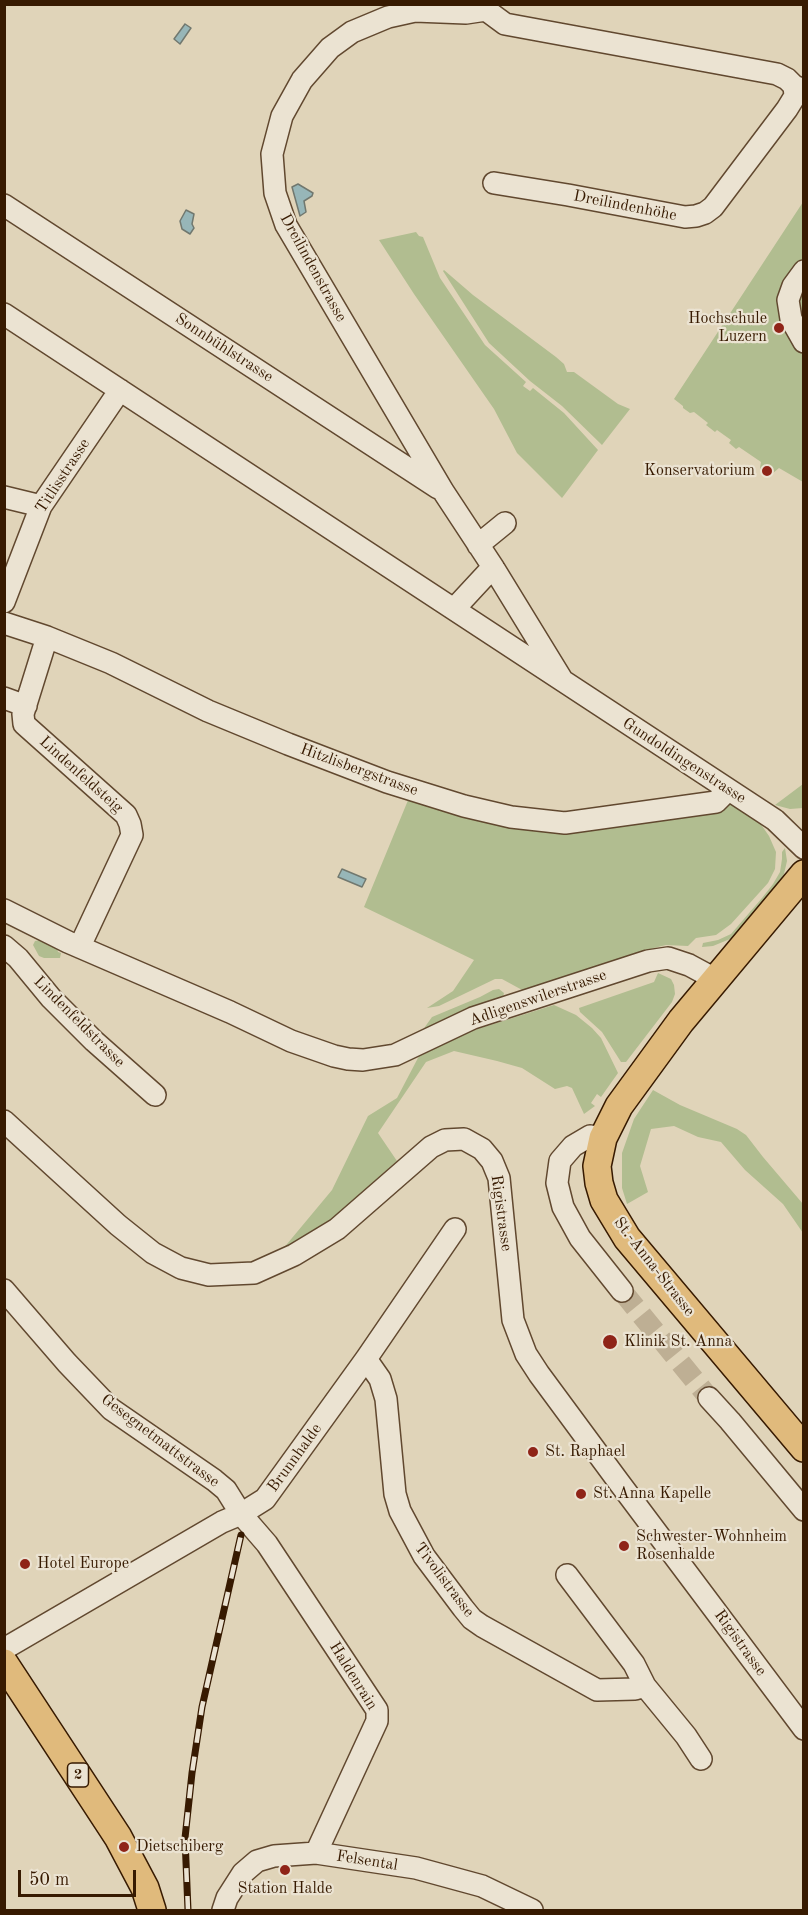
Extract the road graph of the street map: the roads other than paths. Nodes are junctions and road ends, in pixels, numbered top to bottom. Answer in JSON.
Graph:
{"nodes":[{"id":1,"x":493,"y":7,"type":"edge"},
{"id":2,"x":384,"y":11,"type":"edge"},
{"id":3,"x":799,"y":88,"type":"edge"},
{"id":4,"x":494,"y":183,"type":"dead end"},
{"id":5,"x":4,"y":204,"type":"edge"},
{"id":6,"x":804,"y":271,"type":"edge"},
{"id":7,"x":4,"y":314,"type":"edge"},
{"id":8,"x":804,"y":342,"type":"edge"},
{"id":9,"x":120,"y":390,"type":"junction"},
{"id":10,"x":443,"y":491,"type":"junction"},
{"id":11,"x":4,"y":497,"type":"edge"},
{"id":12,"x":41,"y":506,"type":"junction"},
{"id":13,"x":505,"y":523,"type":"dead end"},
{"id":14,"x":478,"y":545,"type":"junction"},
{"id":15,"x":493,"y":567,"type":"junction"},
{"id":16,"x":4,"y":602,"type":"edge"},
{"id":17,"x":455,"y":608,"type":"junction"},
{"id":18,"x":4,"y":623,"type":"edge"},
{"id":19,"x":47,"y":637,"type":"junction"},
{"id":20,"x":561,"y":678,"type":"junction"},
{"id":21,"x":4,"y":698,"type":"edge"},
{"id":22,"x":26,"y":706,"type":"junction"},
{"id":23,"x":728,"y":790,"type":"junction"},
{"id":24,"x":804,"y":848,"type":"edge"},
{"id":25,"x":804,"y":874,"type":"edge"},
{"id":26,"x":4,"y":910,"type":"edge"},
{"id":27,"x":4,"y":946,"type":"edge"},
{"id":28,"x":80,"y":946,"type":"junction"},
{"id":29,"x":715,"y":979,"type":"junction"},
{"id":30,"x":155,"y":1095,"type":"dead end"},
{"id":31,"x":4,"y":1121,"type":"edge"},
{"id":32,"x":603,"y":1138,"type":"junction"},
{"id":33,"x":455,"y":1229,"type":"dead end"},
{"id":34,"x":4,"y":1290,"type":"edge"},
{"id":35,"x":622,"y":1291,"type":"tunnel mouth"},
{"id":36,"x":366,"y":1359,"type":"junction"},
{"id":37,"x":709,"y":1398,"type":"tunnel mouth"},
{"id":38,"x":804,"y":1448,"type":"edge"},
{"id":39,"x":804,"y":1510,"type":"edge"},
{"id":40,"x":241,"y":1514,"type":"junction"},
{"id":41,"x":567,"y":1575,"type":"dead end"},
{"id":42,"x":4,"y":1649,"type":"edge"},
{"id":43,"x":4,"y":1663,"type":"edge"},
{"id":44,"x":645,"y":1686,"type":"junction"},
{"id":45,"x":804,"y":1729,"type":"edge"},
{"id":46,"x":701,"y":1759,"type":"dead end"},
{"id":47,"x":316,"y":1853,"type":"junction"},
{"id":48,"x":152,"y":1911,"type":"edge"},
{"id":49,"x":223,"y":1911,"type":"edge"},
{"id":50,"x":532,"y":1911,"type":"edge"}],
"edges":[{"from":1,"to":2,"type":"street","name":"Dreilindenstrasse"},
{"from":1,"to":3,"type":"street","name":"Dreilindenstrasse"},
{"from":2,"to":10,"type":"street","name":"Dreilindenstrasse"},
{"from":3,"to":4,"type":"street","name":"Dreilindenhöhe"},
{"from":5,"to":10,"type":"street","name":"Sonnbühlstrasse"},
{"from":6,"to":8,"type":"street"},
{"from":7,"to":9,"type":"street"},
{"from":9,"to":12,"type":"street","name":"Titlisstrasse"},
{"from":9,"to":17,"type":"street"},
{"from":10,"to":14,"type":"street","name":"Dreilindenstrasse"},
{"from":11,"to":12,"type":"street"},
{"from":12,"to":16,"type":"street","name":"Titlisstrasse"},
{"from":13,"to":14,"type":"street"},
{"from":14,"to":15,"type":"street","name":"Dreilindenstrasse"},
{"from":15,"to":17,"type":"street"},
{"from":15,"to":20,"type":"street","name":"Dreilindenstrasse"},
{"from":17,"to":20,"type":"street"},
{"from":18,"to":19,"type":"street","name":"Hitzlisbergstrasse"},
{"from":19,"to":22,"type":"street"},
{"from":19,"to":23,"type":"street","name":"Hitzlisbergstrasse"},
{"from":20,"to":23,"type":"street","name":"Gundoldingenstrasse"},
{"from":21,"to":22,"type":"street"},
{"from":22,"to":28,"type":"street","name":"Lindenfeldsteig"},
{"from":23,"to":24,"type":"street","name":"Gundoldingenstrasse"},
{"from":25,"to":29,"type":"main road"},
{"from":26,"to":28,"type":"street","name":"Adligenswilerstrasse"},
{"from":27,"to":30,"type":"street","name":"Lindenfeldstrasse"},
{"from":28,"to":29,"type":"street","name":"Adligenswilerstrasse"},
{"from":29,"to":32,"type":"main road","name":"St.-Anna-Strasse"},
{"from":31,"to":45,"type":"street","name":"Rigistrasse"},
{"from":32,"to":35,"type":"street"},
{"from":32,"to":38,"type":"main road","name":"St.-Anna-Strasse"},
{"from":33,"to":36,"type":"street","name":"Brunnhalde"},
{"from":34,"to":40,"type":"street","name":"Gesegnetmattstrasse"},
{"from":36,"to":40,"type":"street","name":"Brunnhalde"},
{"from":36,"to":44,"type":"street","name":"Tivolistrasse"},
{"from":37,"to":39,"type":"street"},
{"from":40,"to":42,"type":"street","name":"Brunnhalde"},
{"from":40,"to":47,"type":"street","name":"Haldenrain"},
{"from":41,"to":44,"type":"street"},
{"from":43,"to":48,"type":"main road","number":"2"},
{"from":44,"to":46,"type":"street"},
{"from":47,"to":49,"type":"street","name":"Felsental"},
{"from":47,"to":50,"type":"street","name":"Felsental"}]}
